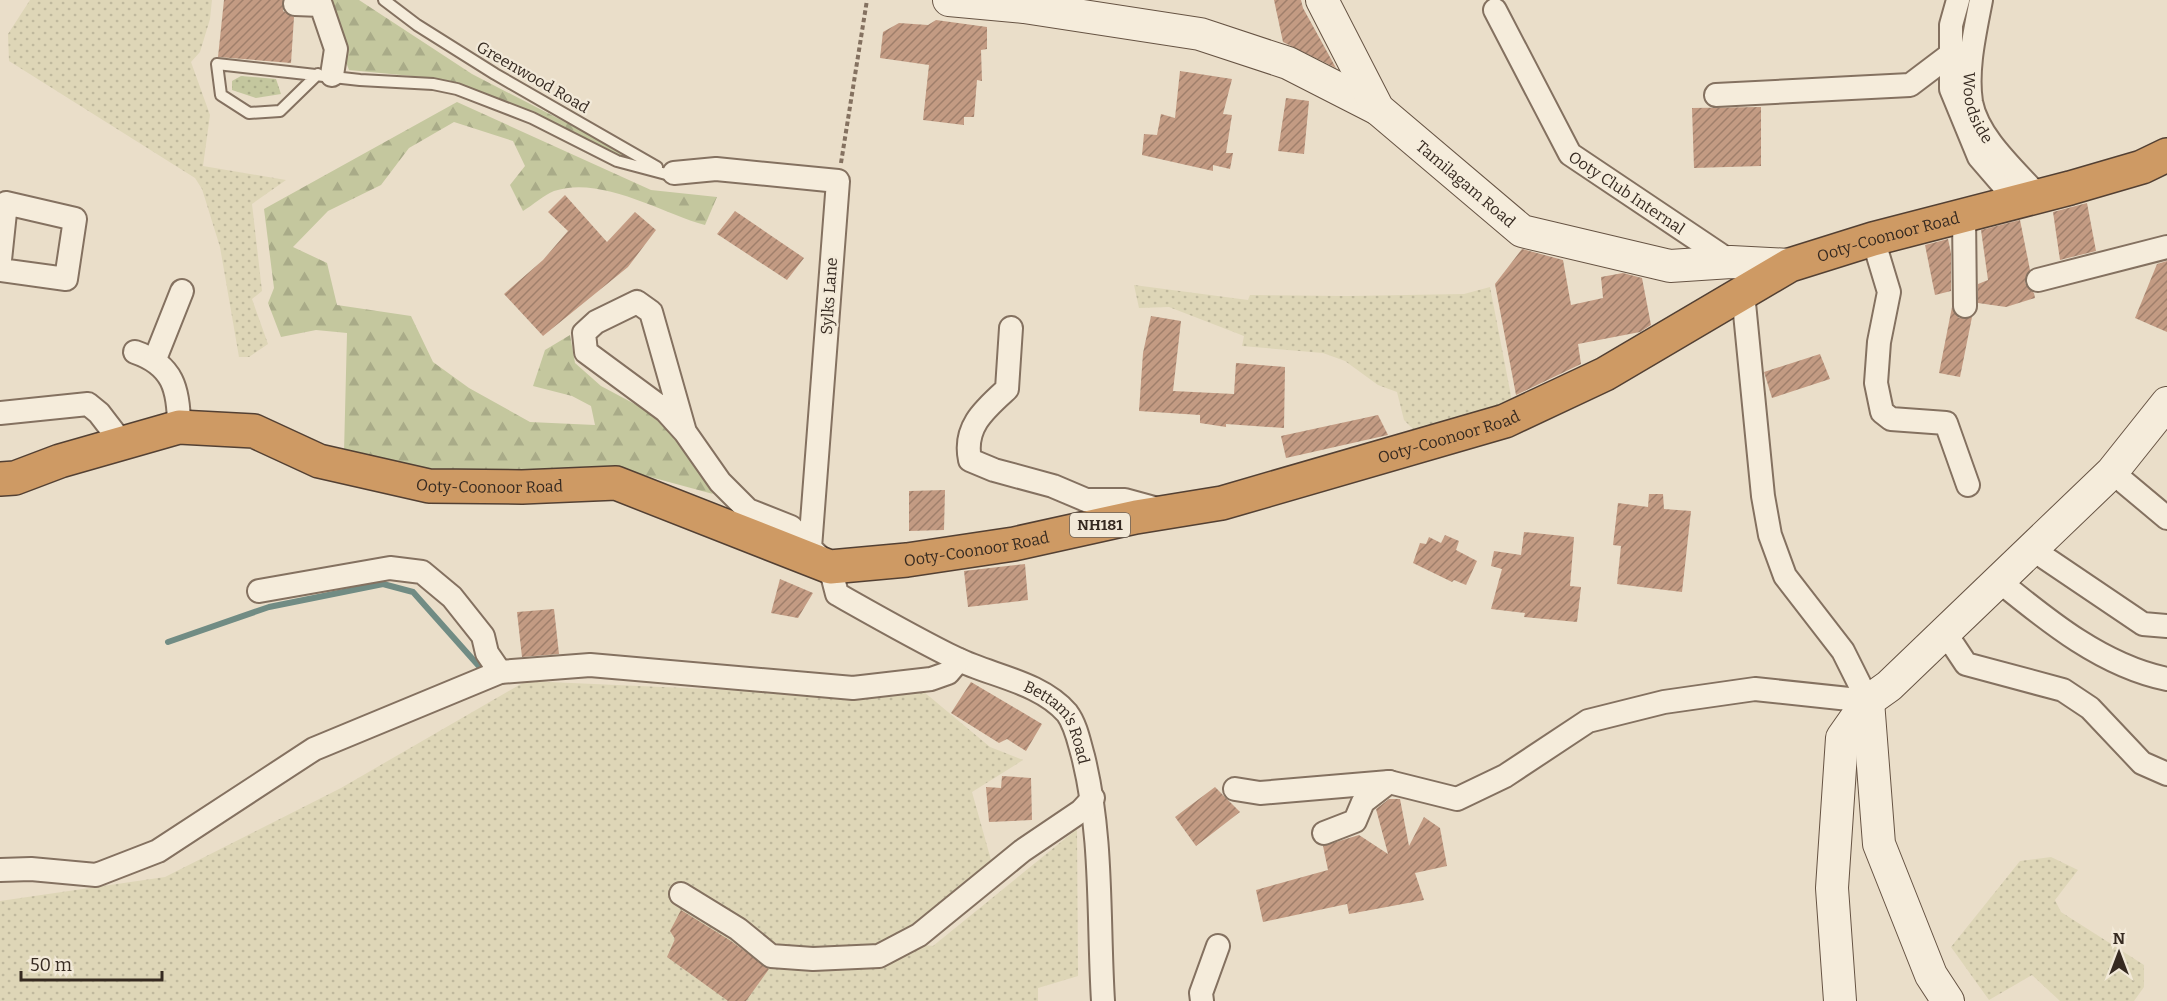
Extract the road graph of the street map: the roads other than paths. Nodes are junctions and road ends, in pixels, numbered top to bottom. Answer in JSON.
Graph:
{"nodes":[{"id":1,"x":384,"y":0,"type":"edge"},
{"id":2,"x":949,"y":0,"type":"edge"},
{"id":3,"x":1322,"y":0,"type":"edge"},
{"id":4,"x":1958,"y":0,"type":"edge"},
{"id":5,"x":1981,"y":0,"type":"edge"},
{"id":6,"x":295,"y":4,"type":"dead end"},
{"id":7,"x":1495,"y":10,"type":"dead end"},
{"id":8,"x":1951,"y":54,"type":"junction"},
{"id":9,"x":325,"y":75,"type":"junction"},
{"id":10,"x":1716,"y":95,"type":"dead end"},
{"id":11,"x":1378,"y":109,"type":"junction"},
{"id":12,"x":2167,"y":155,"type":"edge"},
{"id":13,"x":670,"y":174,"type":"junction"},
{"id":14,"x":2027,"y":198,"type":"junction"},
{"id":15,"x":1964,"y":215,"type":"junction"},
{"id":16,"x":1873,"y":239,"type":"junction"},
{"id":17,"x":2167,"y":248,"type":"edge"},
{"id":18,"x":0,"y":260,"type":"edge"},
{"id":19,"x":1731,"y":262,"type":"junction"},
{"id":20,"x":1791,"y":265,"type":"junction"},
{"id":21,"x":0,"y":270,"type":"edge"},
{"id":22,"x":2038,"y":280,"type":"dead end"},
{"id":23,"x":182,"y":291,"type":"dead end"},
{"id":24,"x":1743,"y":293,"type":"junction"},
{"id":25,"x":1965,"y":306,"type":"dead end"},
{"id":26,"x":1011,"y":328,"type":"dead end"},
{"id":27,"x":2167,"y":403,"type":"edge"},
{"id":28,"x":0,"y":413,"type":"edge"},
{"id":29,"x":179,"y":427,"type":"junction"},
{"id":30,"x":685,"y":432,"type":"junction"},
{"id":31,"x":122,"y":443,"type":"junction"},
{"id":32,"x":2112,"y":472,"type":"junction"},
{"id":33,"x":0,"y":479,"type":"edge"},
{"id":34,"x":1968,"y":485,"type":"dead end"},
{"id":35,"x":1168,"y":512,"type":"junction"},
{"id":36,"x":2167,"y":518,"type":"edge"},
{"id":37,"x":2032,"y":549,"type":"junction"},
{"id":38,"x":820,"y":557,"type":"junction"},
{"id":39,"x":1999,"y":581,"type":"junction"},
{"id":40,"x":259,"y":591,"type":"dead end"},
{"id":41,"x":2167,"y":626,"type":"edge"},
{"id":42,"x":1944,"y":630,"type":"junction"},
{"id":43,"x":959,"y":660,"type":"junction"},
{"id":44,"x":500,"y":672,"type":"junction"},
{"id":45,"x":2167,"y":679,"type":"edge"},
{"id":46,"x":1868,"y":701,"type":"junction"},
{"id":47,"x":2167,"y":774,"type":"edge"},
{"id":48,"x":1389,"y":782,"type":"junction"},
{"id":49,"x":1234,"y":789,"type":"dead end"},
{"id":50,"x":1093,"y":798,"type":"junction"},
{"id":51,"x":1324,"y":833,"type":"dead end"},
{"id":52,"x":0,"y":870,"type":"edge"},
{"id":53,"x":681,"y":894,"type":"dead end"},
{"id":54,"x":1218,"y":946,"type":"dead end"},
{"id":55,"x":1103,"y":1001,"type":"edge"},
{"id":56,"x":1202,"y":1001,"type":"edge"},
{"id":57,"x":1840,"y":1001,"type":"edge"},
{"id":58,"x":1948,"y":1001,"type":"edge"}],
"edges":[{"from":1,"to":13,"type":"lane","name":"Greenwood Road"},
{"from":2,"to":11,"type":"street"},
{"from":3,"to":11,"type":"street","name":"Tamilagam Road"},
{"from":4,"to":8,"type":"street"},
{"from":5,"to":14,"type":"street","name":"Woodside"},
{"from":6,"to":9,"type":"street"},
{"from":7,"to":19,"type":"street","name":"Ooty Club Internal"},
{"from":8,"to":10,"type":"street"},
{"from":8,"to":14,"type":"street"},
{"from":9,"to":9,"type":"lane"},
{"from":9,"to":13,"type":"lane"},
{"from":11,"to":19,"type":"street","name":"Tamilagam Road"},
{"from":12,"to":14,"type":"highway","name":"Ooty-Coonoor Road","number":"NH181"},
{"from":13,"to":38,"type":"street","name":"Sylks Lane"},
{"from":14,"to":15,"type":"highway","name":"Ooty-Coonoor Road","number":"NH181"},
{"from":15,"to":16,"type":"highway","name":"Ooty-Coonoor Road","number":"NH181"},
{"from":15,"to":25,"type":"street"},
{"from":16,"to":20,"type":"highway","name":"Ooty-Coonoor Road","number":"NH181"},
{"from":16,"to":34,"type":"street"},
{"from":17,"to":22,"type":"street"},
{"from":18,"to":21,"type":"street"},
{"from":19,"to":20,"type":"street","name":"Tamilagam Road"},
{"from":20,"to":24,"type":"highway","name":"Ooty-Coonoor Road","number":"NH181"},
{"from":23,"to":29,"type":"street"},
{"from":24,"to":35,"type":"highway","name":"Ooty-Coonoor Road","number":"NH181"},
{"from":24,"to":46,"type":"street"},
{"from":26,"to":35,"type":"street"},
{"from":27,"to":32,"type":"street"},
{"from":28,"to":31,"type":"street"},
{"from":29,"to":31,"type":"highway","name":"Ooty-Coonoor Road","number":"NH181"},
{"from":29,"to":38,"type":"highway","name":"Ooty-Coonoor Road","number":"NH181"},
{"from":30,"to":30,"type":"street"},
{"from":30,"to":38,"type":"street"},
{"from":31,"to":33,"type":"highway","name":"Ooty-Coonoor Road","number":"NH181"},
{"from":32,"to":36,"type":"street"},
{"from":32,"to":37,"type":"street"},
{"from":35,"to":38,"type":"highway","name":"Ooty-Coonoor Road","number":"NH181"},
{"from":37,"to":39,"type":"street"},
{"from":37,"to":41,"type":"street"},
{"from":38,"to":43,"type":"street","name":"Bettam's Road"},
{"from":39,"to":42,"type":"street"},
{"from":39,"to":45,"type":"street"},
{"from":40,"to":44,"type":"street"},
{"from":42,"to":46,"type":"street"},
{"from":42,"to":47,"type":"street"},
{"from":43,"to":44,"type":"street"},
{"from":43,"to":50,"type":"street","name":"Bettam's Road"},
{"from":44,"to":52,"type":"street"},
{"from":46,"to":48,"type":"street"},
{"from":46,"to":57,"type":"street"},
{"from":46,"to":58,"type":"street"},
{"from":48,"to":49,"type":"street"},
{"from":48,"to":51,"type":"street"},
{"from":50,"to":53,"type":"street"},
{"from":50,"to":55,"type":"street","name":"Bettam's Road"},
{"from":54,"to":56,"type":"street"}]}
